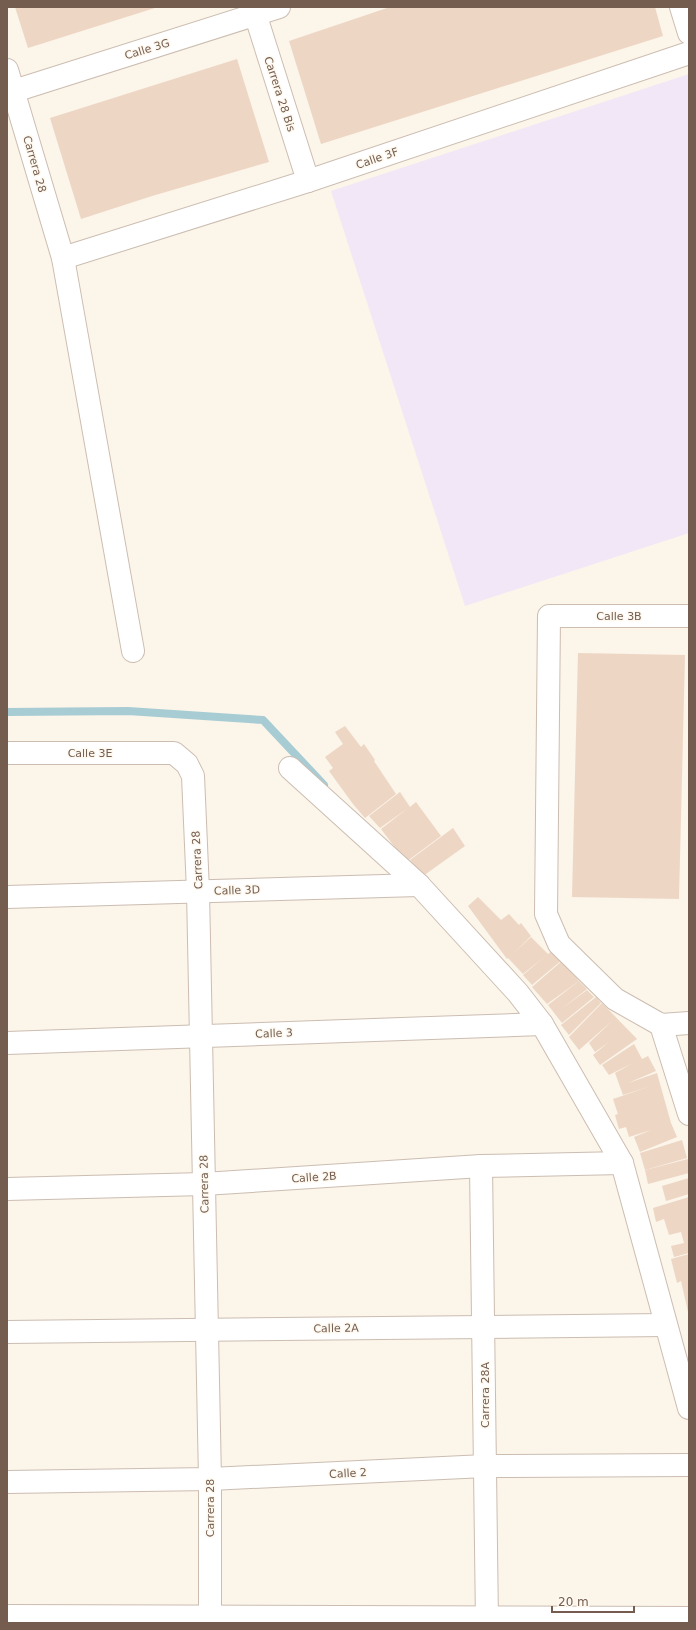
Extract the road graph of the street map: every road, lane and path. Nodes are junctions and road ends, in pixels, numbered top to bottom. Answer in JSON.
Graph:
{"nodes":[{"id":1,"x":279,"y":7,"type":"edge"},
{"id":2,"x":681,"y":7,"type":"edge"},
{"id":3,"x":254,"y":11,"type":"edge"},
{"id":4,"x":689,"y":33,"type":"edge"},
{"id":5,"x":689,"y":53,"type":"edge"},
{"id":6,"x":7,"y":70,"type":"edge"},
{"id":7,"x":14,"y":91,"type":"junction"},
{"id":8,"x":308,"y":181,"type":"junction"},
{"id":9,"x":63,"y":258,"type":"junction"},
{"id":10,"x":689,"y":616,"type":"edge"},
{"id":11,"x":134,"y":651,"type":"dead end"},
{"id":12,"x":7,"y":753,"type":"edge"},
{"id":13,"x":174,"y":753,"type":"joint"},
{"id":14,"x":290,"y":768,"type":"dead end"},
{"id":15,"x":419,"y":885,"type":"junction"},
{"id":16,"x":198,"y":892,"type":"junction"},
{"id":17,"x":7,"y":898,"type":"edge"},
{"id":18,"x":689,"y":1023,"type":"edge"},
{"id":19,"x":542,"y":1024,"type":"junction"},
{"id":20,"x":661,"y":1025,"type":"junction"},
{"id":21,"x":200,"y":1036,"type":"junction"},
{"id":22,"x":7,"y":1043,"type":"edge"},
{"id":23,"x":689,"y":1114,"type":"edge"},
{"id":24,"x":622,"y":1163,"type":"junction"},
{"id":25,"x":480,"y":1166,"type":"junction"},
{"id":26,"x":204,"y":1184,"type":"junction"},
{"id":27,"x":7,"y":1189,"type":"edge"},
{"id":28,"x":666,"y":1325,"type":"junction"},
{"id":29,"x":484,"y":1327,"type":"junction"},
{"id":30,"x":206,"y":1330,"type":"junction"},
{"id":31,"x":7,"y":1332,"type":"edge"},
{"id":32,"x":689,"y":1408,"type":"edge"},
{"id":33,"x":689,"y":1465,"type":"edge"},
{"id":34,"x":485,"y":1466,"type":"junction"},
{"id":35,"x":210,"y":1479,"type":"junction"},
{"id":36,"x":7,"y":1482,"type":"edge"},
{"id":37,"x":7,"y":1616,"type":"edge"},
{"id":38,"x":689,"y":1618,"type":"edge"},
{"id":39,"x":210,"y":1620,"type":"edge"},
{"id":40,"x":487,"y":1620,"type":"edge"}],
"edges":[{"from":1,"to":3,"type":"street","name":"Calle 3G"},
{"from":2,"to":4,"type":"street"},
{"from":3,"to":7,"type":"street","name":"Calle 3G"},
{"from":3,"to":8,"type":"street","name":"Carrera 28 Bis"},
{"from":5,"to":8,"type":"street","name":"Calle 3F"},
{"from":6,"to":7,"type":"street","name":"Carrera 28"},
{"from":7,"to":9,"type":"street","name":"Carrera 28"},
{"from":8,"to":9,"type":"street","name":"Calle 3F"},
{"from":9,"to":11,"type":"street","name":"Carrera 28"},
{"from":10,"to":20,"type":"street","name":"Calle 3B"},
{"from":12,"to":13,"type":"street","name":"Calle 3E"},
{"from":13,"to":16,"type":"street","name":"Carrera 28"},
{"from":14,"to":15,"type":"street"},
{"from":15,"to":16,"type":"street","name":"Calle 3D"},
{"from":15,"to":19,"type":"street"},
{"from":16,"to":17,"type":"street","name":"Calle 3D"},
{"from":16,"to":21,"type":"street","name":"Carrera 28"},
{"from":18,"to":20,"type":"street"},
{"from":19,"to":21,"type":"street","name":"Calle 3"},
{"from":19,"to":24,"type":"street"},
{"from":20,"to":23,"type":"street"},
{"from":21,"to":22,"type":"street","name":"Calle 3"},
{"from":21,"to":26,"type":"street","name":"Carrera 28"},
{"from":24,"to":25,"type":"street","name":"Calle 2B"},
{"from":24,"to":28,"type":"street"},
{"from":25,"to":26,"type":"street","name":"Calle 2B"},
{"from":25,"to":29,"type":"street","name":"Carrera 28A"},
{"from":26,"to":27,"type":"street","name":"Calle 2B"},
{"from":26,"to":30,"type":"street","name":"Carrera 28"},
{"from":28,"to":29,"type":"street","name":"Calle 2A"},
{"from":28,"to":32,"type":"street"},
{"from":29,"to":30,"type":"street","name":"Calle 2A"},
{"from":29,"to":34,"type":"street","name":"Carrera 28A"},
{"from":30,"to":31,"type":"street","name":"Calle 2A"},
{"from":30,"to":35,"type":"street","name":"Carrera 28"},
{"from":33,"to":34,"type":"street","name":"Calle 2"},
{"from":34,"to":35,"type":"street","name":"Calle 2"},
{"from":34,"to":40,"type":"street","name":"Carrera 28A"},
{"from":35,"to":36,"type":"street","name":"Calle 2"},
{"from":35,"to":39,"type":"street","name":"Carrera 28"},
{"from":37,"to":39,"type":"street"},
{"from":38,"to":40,"type":"street"},
{"from":39,"to":40,"type":"street"}]}
